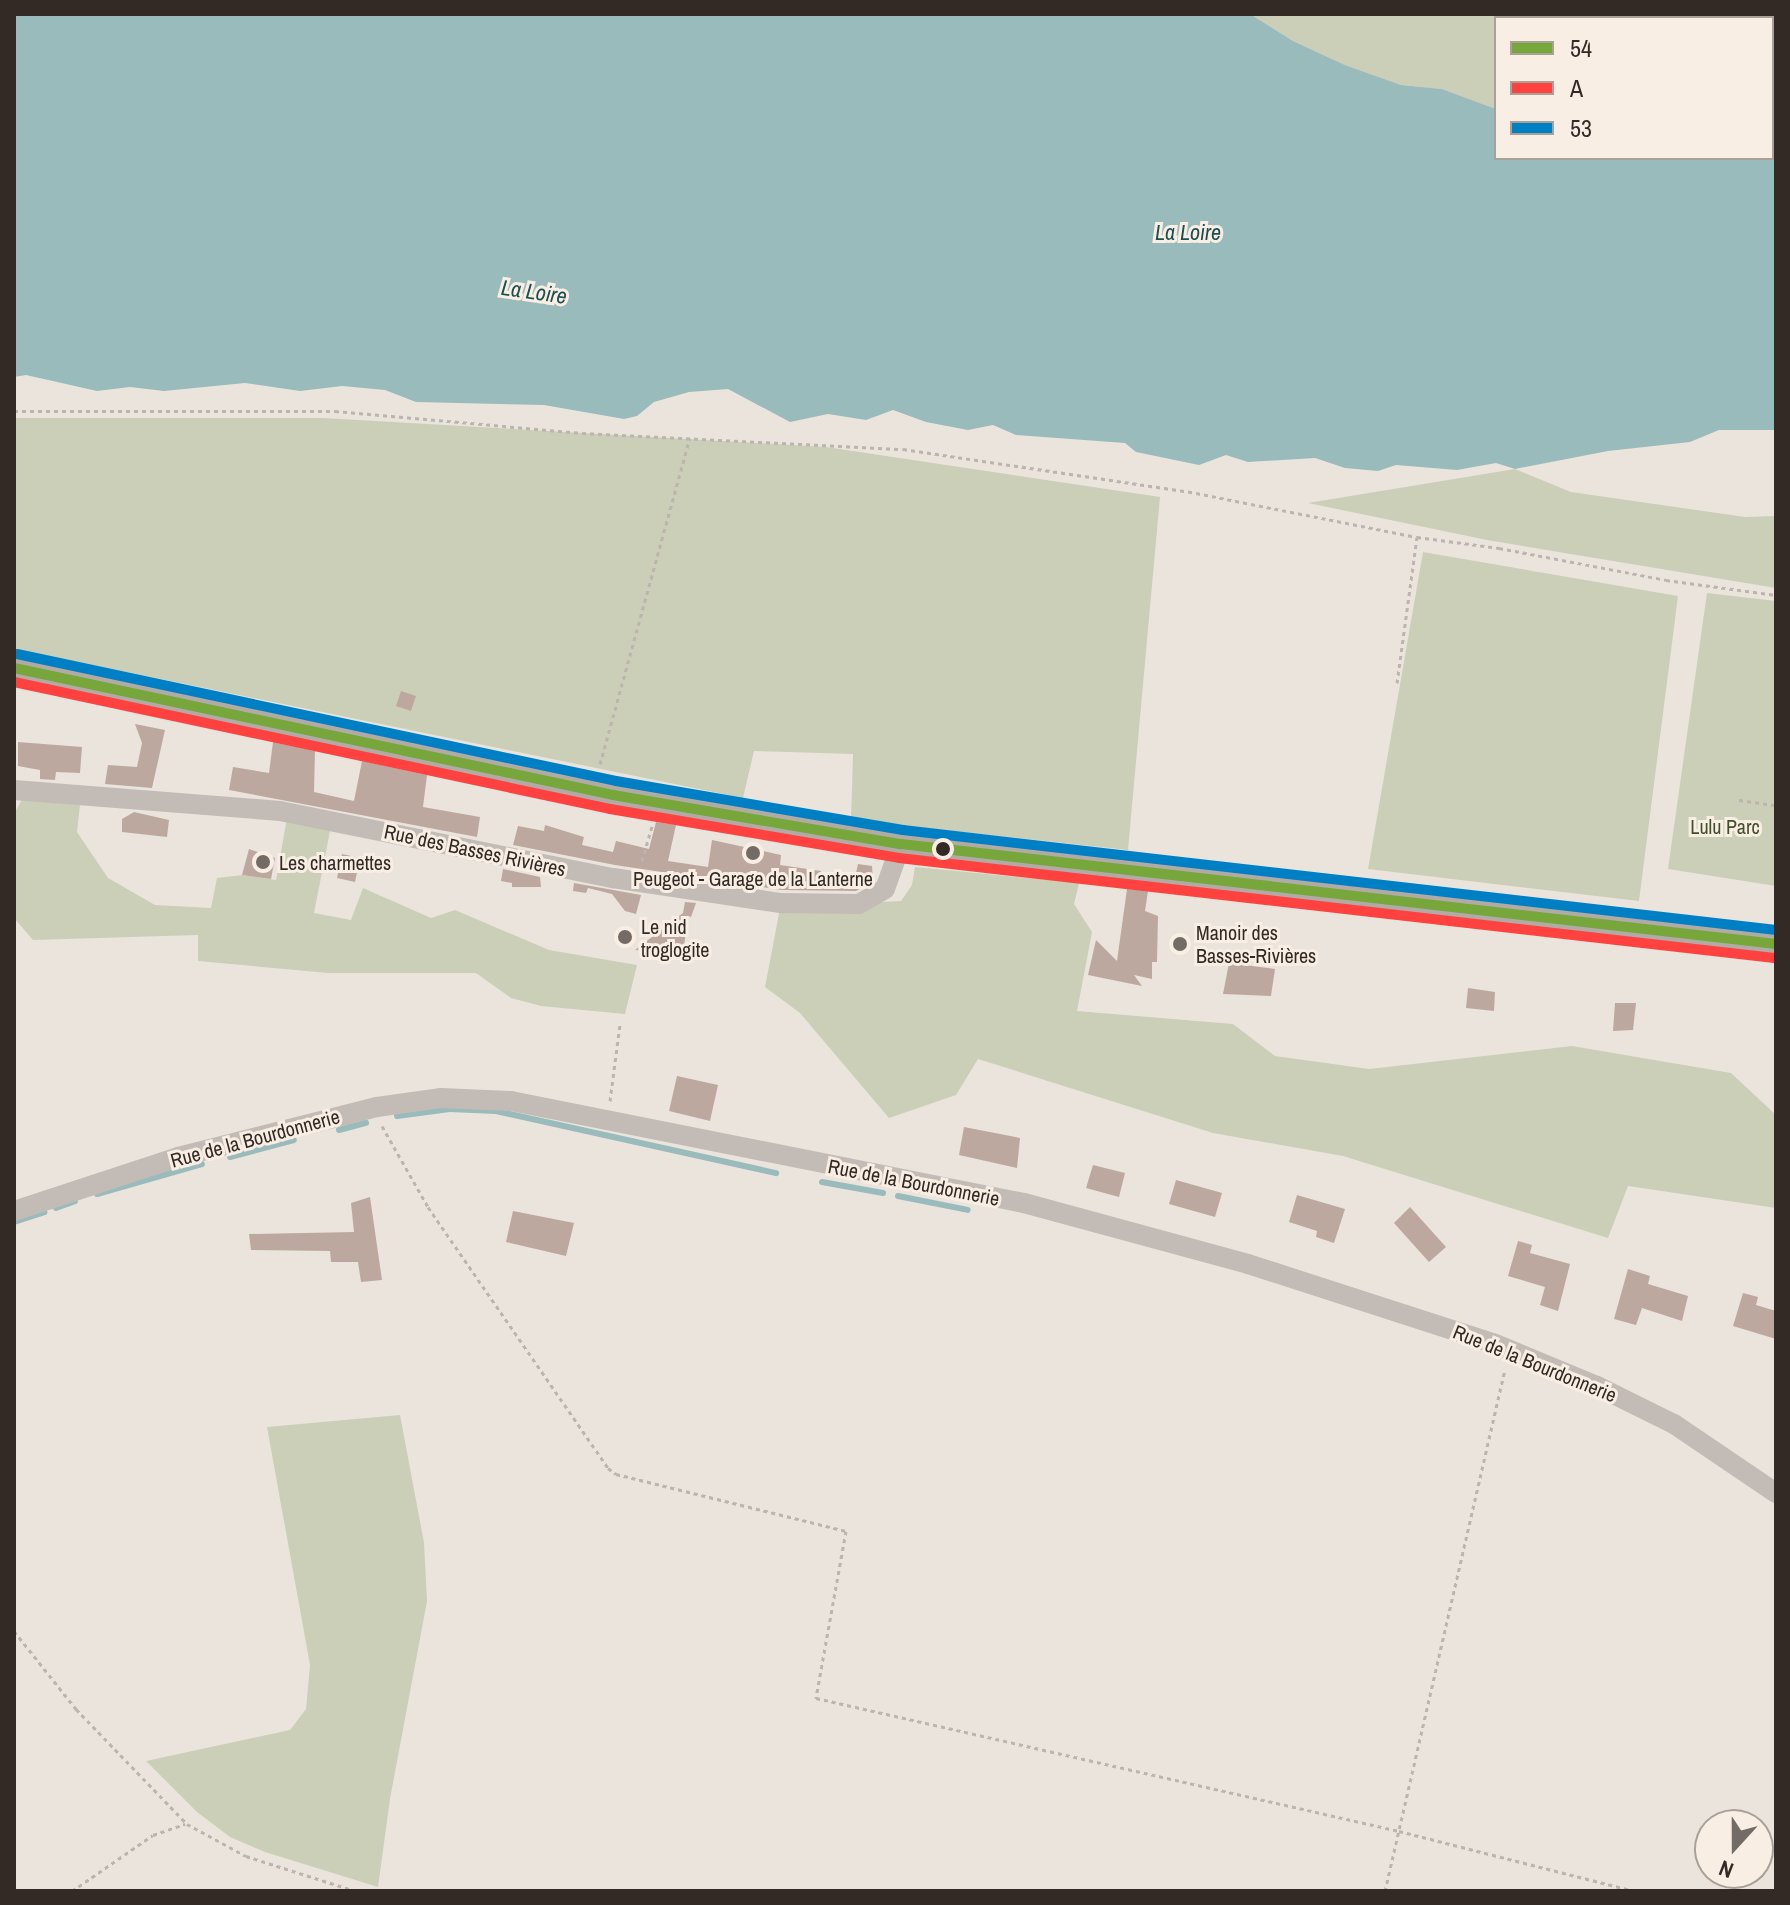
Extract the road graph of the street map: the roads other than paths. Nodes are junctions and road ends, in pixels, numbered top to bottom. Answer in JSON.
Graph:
{"nodes":[{"id":1,"x":14,"y":668,"type":"edge"},
{"id":2,"x":14,"y":790,"type":"edge"},
{"id":3,"x":901,"y":844,"type":"junction"},
{"id":4,"x":1776,"y":944,"type":"edge"},
{"id":5,"x":14,"y":1211,"type":"edge"},
{"id":6,"x":1776,"y":1493,"type":"edge"}],
"edges":[{"from":1,"to":3,"type":"main road"},
{"from":2,"to":3,"type":"street","name":"Rue des Basses Rivières"},
{"from":3,"to":4,"type":"main road"},
{"from":5,"to":6,"type":"street","name":"Rue de la Bourdonnerie"}]}
